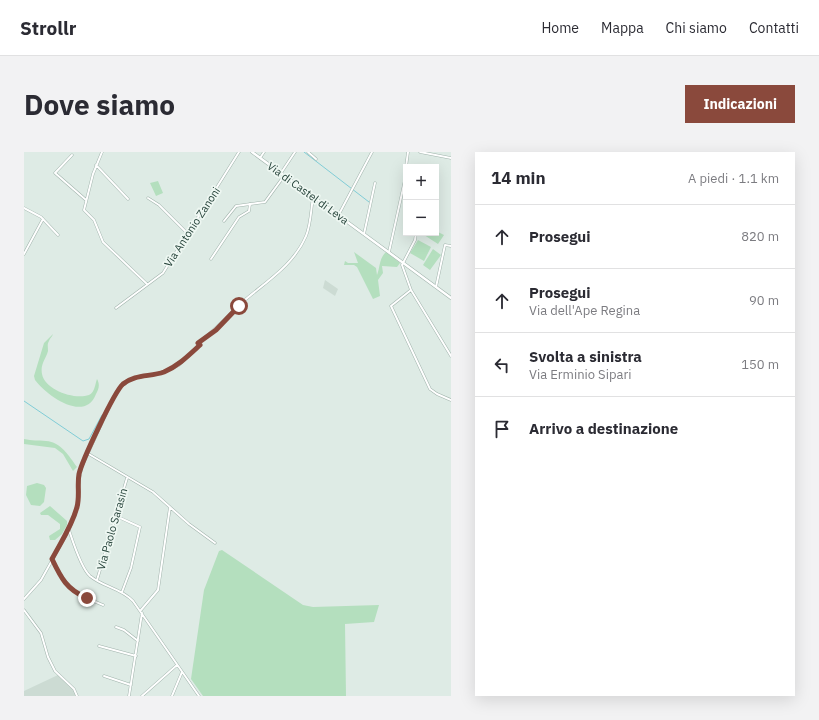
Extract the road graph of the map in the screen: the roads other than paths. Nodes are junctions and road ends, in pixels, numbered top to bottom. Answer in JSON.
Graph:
{"nodes":[{"id":1,"x":102,"y":152,"type":"edge"},
{"id":2,"x":239,"y":152,"type":"edge"},
{"id":3,"x":252,"y":152,"type":"edge"},
{"id":4,"x":264,"y":152,"type":"edge"},
{"id":5,"x":296,"y":152,"type":"edge"},
{"id":6,"x":308,"y":152,"type":"edge"},
{"id":7,"x":372,"y":152,"type":"edge"},
{"id":8,"x":408,"y":152,"type":"edge"},
{"id":9,"x":420,"y":152,"type":"edge"},
{"id":10,"x":433,"y":153,"type":"edge"},
{"id":11,"x":72,"y":155,"type":"dead end"},
{"id":12,"x":260,"y":158,"type":"junction"},
{"id":13,"x":451,"y":158,"type":"edge"},
{"id":14,"x":316,"y":159,"type":"dead end"},
{"id":15,"x":406,"y":164,"type":"edge"},
{"id":16,"x":96,"y":165,"type":"junction"},
{"id":17,"x":281,"y":173,"type":"junction"},
{"id":18,"x":284,"y":176,"type":"junction"},
{"id":19,"x":375,"y":183,"type":"dead end"},
{"id":20,"x":403,"y":189,"type":"edge"},
{"id":21,"x":313,"y":197,"type":"junction"},
{"id":22,"x":148,"y":198,"type":"dead end"},
{"id":23,"x":128,"y":199,"type":"dead end"},
{"id":24,"x":86,"y":200,"type":"junction"},
{"id":25,"x":250,"y":204,"type":"junction"},
{"id":26,"x":24,"y":208,"type":"edge"},
{"id":27,"x":338,"y":216,"type":"junction"},
{"id":28,"x":43,"y":219,"type":"junction"},
{"id":29,"x":224,"y":220,"type":"dead end"},
{"id":30,"x":188,"y":234,"type":"junction"},
{"id":31,"x":364,"y":234,"type":"junction"},
{"id":32,"x":58,"y":235,"type":"dead end"},
{"id":33,"x":416,"y":236,"type":"edge"},
{"id":34,"x":451,"y":246,"type":"edge"},
{"id":35,"x":389,"y":252,"type":"junction"},
{"id":36,"x":24,"y":254,"type":"edge"},
{"id":37,"x":211,"y":259,"type":"dead end"},
{"id":38,"x":403,"y":263,"type":"junction"},
{"id":39,"x":147,"y":284,"type":"junction"},
{"id":40,"x":436,"y":287,"type":"junction"},
{"id":41,"x":411,"y":290,"type":"junction"},
{"id":42,"x":451,"y":298,"type":"edge"},
{"id":43,"x":116,"y":308,"type":"dead end"},
{"id":44,"x":451,"y":356,"type":"edge"},
{"id":45,"x":451,"y":400,"type":"edge"},
{"id":46,"x":87,"y":454,"type":"junction"},
{"id":47,"x":127,"y":478,"type":"junction"},
{"id":48,"x":170,"y":506,"type":"junction"},
{"id":49,"x":116,"y":516,"type":"junction"},
{"id":50,"x":69,"y":530,"type":"junction"},
{"id":51,"x":215,"y":543,"type":"dead end"},
{"id":52,"x":52,"y":559,"type":"junction"},
{"id":53,"x":97,"y":580,"type":"junction"},
{"id":54,"x":122,"y":592,"type":"junction"},
{"id":55,"x":24,"y":599,"type":"edge"},
{"id":56,"x":103,"y":605,"type":"dead end"},
{"id":57,"x":24,"y":610,"type":"edge"},
{"id":58,"x":142,"y":611,"type":"junction"},
{"id":59,"x":116,"y":627,"type":"dead end"},
{"id":60,"x":138,"y":641,"type":"junction"},
{"id":61,"x":99,"y":646,"type":"dead end"},
{"id":62,"x":136,"y":656,"type":"junction"},
{"id":63,"x":176,"y":665,"type":"junction"},
{"id":64,"x":182,"y":672,"type":"junction"},
{"id":65,"x":104,"y":676,"type":"dead end"},
{"id":66,"x":131,"y":685,"type":"junction"},
{"id":67,"x":78,"y":696,"type":"edge"},
{"id":68,"x":129,"y":696,"type":"edge"},
{"id":69,"x":142,"y":696,"type":"edge"},
{"id":70,"x":172,"y":696,"type":"edge"},
{"id":71,"x":199,"y":696,"type":"edge"}],
"edges":[{"from":1,"to":16,"type":"street"},
{"from":2,"to":30,"type":"street","name":"Via Antonio Zanoni"},
{"from":3,"to":12,"type":"street","name":"Via di Castel di Leva"},
{"from":4,"to":12,"type":"street"},
{"from":5,"to":17,"type":"street"},
{"from":6,"to":14,"type":"street"},
{"from":7,"to":27,"type":"street"},
{"from":8,"to":15,"type":"street"},
{"from":9,"to":10,"type":"street"},
{"from":10,"to":13,"type":"street"},
{"from":11,"to":24,"type":"street"},
{"from":12,"to":17,"type":"street","name":"Via di Castel di Leva"},
{"from":16,"to":23,"type":"street"},
{"from":16,"to":24,"type":"street"},
{"from":17,"to":18,"type":"street","name":"Via di Castel di Leva"},
{"from":18,"to":21,"type":"street","name":"Via di Castel di Leva"},
{"from":18,"to":25,"type":"street"},
{"from":19,"to":31,"type":"street","name":"Via di Castel di Leva"},
{"from":20,"to":35,"type":"street"},
{"from":21,"to":27,"type":"street","name":"Via di Castel di Leva"},
{"from":21,"to":46,"type":"street"},
{"from":22,"to":30,"type":"street"},
{"from":24,"to":39,"type":"street"},
{"from":25,"to":29,"type":"street"},
{"from":25,"to":37,"type":"street"},
{"from":26,"to":28,"type":"street"},
{"from":27,"to":31,"type":"street","name":"Via di Castel di Leva"},
{"from":28,"to":32,"type":"street"},
{"from":28,"to":36,"type":"street"},
{"from":30,"to":39,"type":"street","name":"Via Antonio Zanoni"},
{"from":31,"to":35,"type":"street","name":"Via di Castel di Leva"},
{"from":33,"to":38,"type":"street"},
{"from":34,"to":40,"type":"street"},
{"from":35,"to":38,"type":"street","name":"Via di Castel di Leva"},
{"from":38,"to":40,"type":"street","name":"Via di Castel di Leva"},
{"from":38,"to":41,"type":"street"},
{"from":39,"to":43,"type":"street","name":"Via Antonio Zanoni"},
{"from":40,"to":42,"type":"street","name":"Via di Castel di Leva"},
{"from":41,"to":44,"type":"street"},
{"from":41,"to":45,"type":"street"},
{"from":46,"to":47,"type":"street"},
{"from":46,"to":50,"type":"street"},
{"from":47,"to":48,"type":"street"},
{"from":47,"to":49,"type":"street","name":"Via Paolo Sarasin"},
{"from":48,"to":51,"type":"street"},
{"from":48,"to":58,"type":"street"},
{"from":49,"to":53,"type":"street","name":"Via Paolo Sarasin"},
{"from":49,"to":54,"type":"street"},
{"from":50,"to":52,"type":"street"},
{"from":50,"to":53,"type":"street"},
{"from":52,"to":55,"type":"street"},
{"from":52,"to":56,"type":"street"},
{"from":53,"to":54,"type":"street"},
{"from":54,"to":58,"type":"street"},
{"from":57,"to":67,"type":"street"},
{"from":58,"to":60,"type":"street"},
{"from":58,"to":63,"type":"street"},
{"from":59,"to":60,"type":"street"},
{"from":60,"to":62,"type":"street"},
{"from":61,"to":62,"type":"street"},
{"from":62,"to":66,"type":"street"},
{"from":63,"to":64,"type":"street"},
{"from":63,"to":69,"type":"street"},
{"from":64,"to":70,"type":"street"},
{"from":64,"to":71,"type":"street"},
{"from":65,"to":66,"type":"street"},
{"from":66,"to":68,"type":"street"}]}
